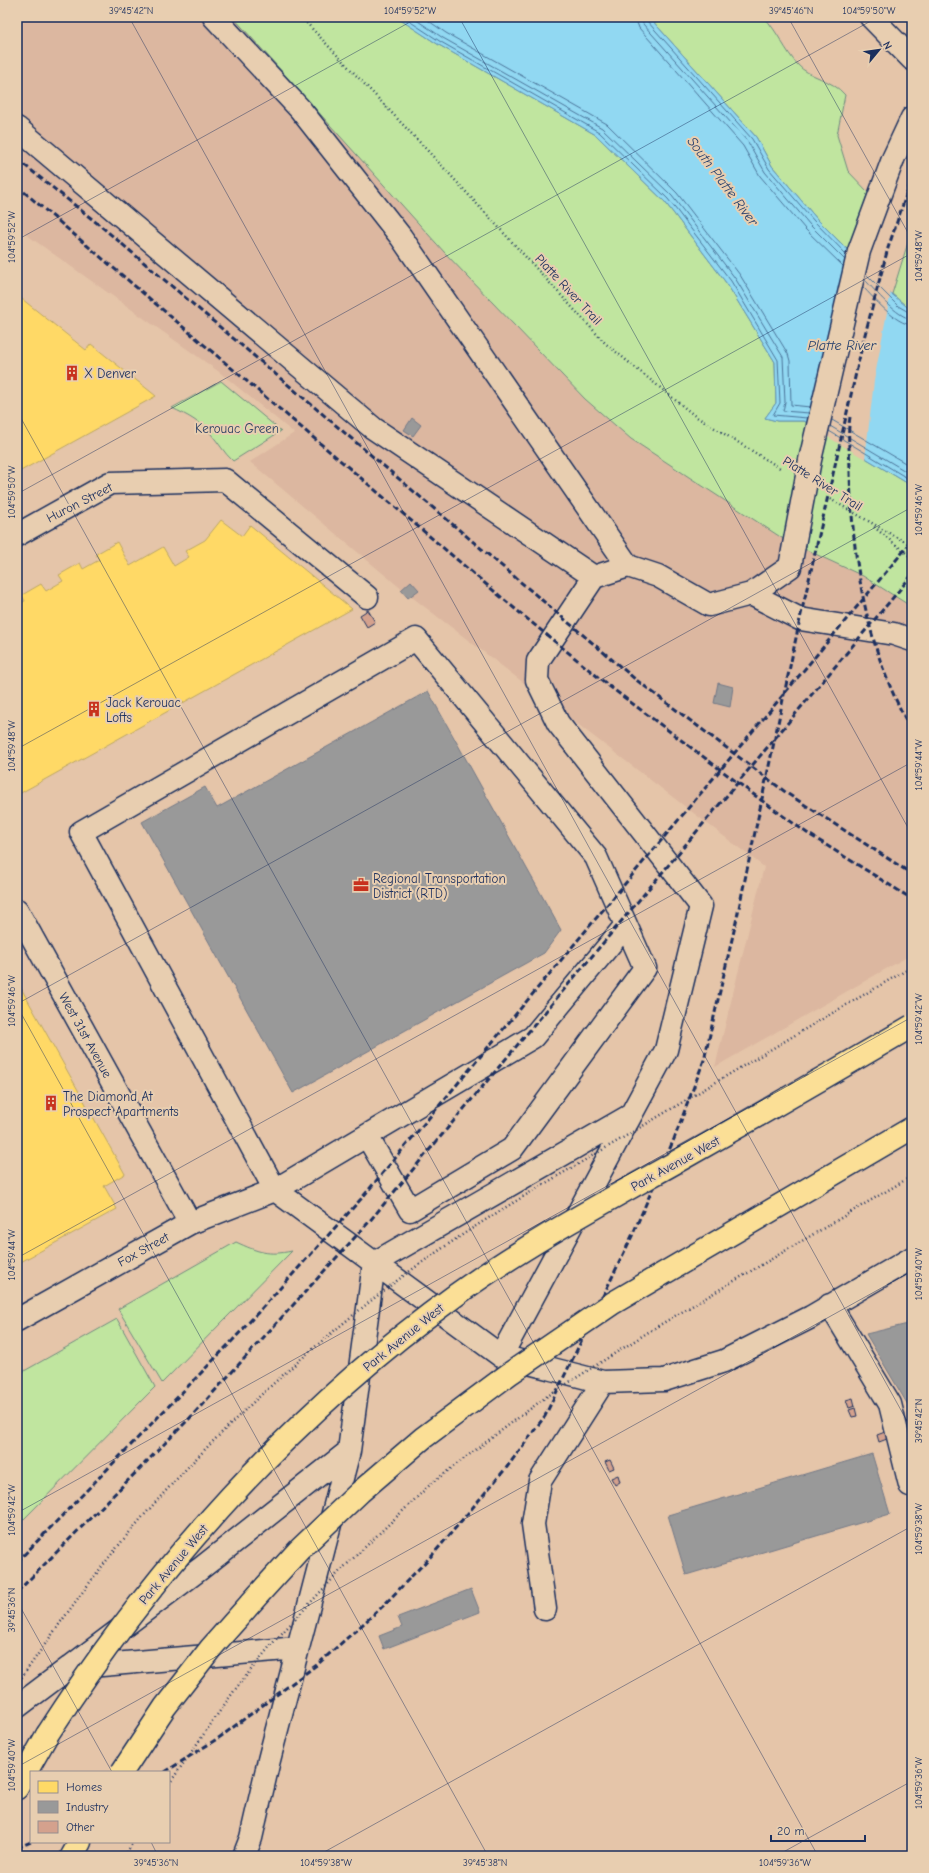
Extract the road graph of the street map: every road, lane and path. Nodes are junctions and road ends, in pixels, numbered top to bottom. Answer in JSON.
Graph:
{"nodes":[{"id":1,"x":214,"y":17,"type":"edge"},
{"id":2,"x":300,"y":17,"type":"edge"},
{"id":3,"x":871,"y":17,"type":"edge"},
{"id":4,"x":912,"y":59,"type":"edge"},
{"id":5,"x":912,"y":118,"type":"edge"},
{"id":6,"x":17,"y":128,"type":"edge"},
{"id":7,"x":781,"y":469,"type":"dead end"},
{"id":8,"x":828,"y":498,"type":"dead end"},
{"id":9,"x":868,"y":522,"type":"junction"},
{"id":10,"x":17,"y":535,"type":"edge"},
{"id":11,"x":912,"y":546,"type":"edge"},
{"id":12,"x":912,"y":558,"type":"edge"},
{"id":13,"x":628,"y":566,"type":"junction"},
{"id":14,"x":594,"y":576,"type":"junction"},
{"id":15,"x":751,"y":594,"type":"junction"},
{"id":16,"x":367,"y":596,"type":"dead end"},
{"id":17,"x":912,"y":640,"type":"edge"},
{"id":18,"x":17,"y":910,"type":"edge"},
{"id":19,"x":626,"y":924,"type":"junction"},
{"id":20,"x":912,"y":1026,"type":"edge"},
{"id":21,"x":631,"y":1115,"type":"junction"},
{"id":22,"x":912,"y":1128,"type":"edge"},
{"id":23,"x":367,"y":1136,"type":"junction"},
{"id":24,"x":912,"y":1176,"type":"edge"},
{"id":25,"x":275,"y":1190,"type":"junction"},
{"id":26,"x":190,"y":1223,"type":"junction"},
{"id":27,"x":912,"y":1258,"type":"edge"},
{"id":28,"x":374,"y":1263,"type":"junction"},
{"id":29,"x":830,"y":1306,"type":"junction"},
{"id":30,"x":17,"y":1320,"type":"edge"},
{"id":31,"x":501,"y":1356,"type":"junction"},
{"id":32,"x":603,"y":1382,"type":"junction"},
{"id":33,"x":348,"y":1451,"type":"junction"},
{"id":34,"x":910,"y":1485,"type":"dead end"},
{"id":35,"x":545,"y":1609,"type":"dead end"},
{"id":36,"x":298,"y":1648,"type":"junction"},
{"id":37,"x":70,"y":1667,"type":"junction"},
{"id":38,"x":17,"y":1707,"type":"edge"},
{"id":39,"x":123,"y":1771,"type":"edge"},
{"id":40,"x":170,"y":1783,"type":"edge"},
{"id":41,"x":17,"y":1788,"type":"edge"},
{"id":42,"x":79,"y":1843,"type":"edge"},
{"id":43,"x":132,"y":1843,"type":"edge"},
{"id":44,"x":72,"y":1856,"type":"edge"},
{"id":45,"x":125,"y":1856,"type":"edge"},
{"id":46,"x":244,"y":1856,"type":"edge"}],
"edges":[{"from":1,"to":13,"type":"street"},
{"from":2,"to":7,"type":"path","name":"Platte River Trail"},
{"from":3,"to":4,"type":"street"},
{"from":5,"to":15,"type":"street","bridge":true},
{"from":6,"to":14,"type":"street"},
{"from":8,"to":9,"type":"path","name":"Platte River Trail"},
{"from":9,"to":11,"type":"path","name":"Platte River Trail"},
{"from":9,"to":12,"type":"path","name":"Platte River Trail"},
{"from":10,"to":16,"type":"street","name":"Huron Street"},
{"from":13,"to":14,"type":"street"},
{"from":13,"to":15,"type":"street"},
{"from":14,"to":21,"type":"street"},
{"from":15,"to":17,"type":"street"},
{"from":18,"to":26,"type":"street","name":"West 31st Avenue"},
{"from":19,"to":23,"type":"street","name":"Fox Street"},
{"from":19,"to":23,"type":"street"},
{"from":19,"to":25,"type":"street"},
{"from":20,"to":41,"type":"main road","name":"Park Avenue West","bridge":true},
{"from":21,"to":28,"type":"street"},
{"from":21,"to":31,"type":"street"},
{"from":22,"to":39,"type":"main road","bridge":true},
{"from":23,"to":25,"type":"street","name":"Fox Street"},
{"from":24,"to":40,"type":"path","bridge":true},
{"from":25,"to":26,"type":"street","name":"Fox Street"},
{"from":25,"to":28,"type":"street"},
{"from":26,"to":30,"type":"street","name":"Fox Street"},
{"from":27,"to":29,"type":"street"},
{"from":28,"to":31,"type":"street"},
{"from":28,"to":33,"type":"street"},
{"from":29,"to":32,"type":"street"},
{"from":29,"to":34,"type":"street"},
{"from":31,"to":32,"type":"street"},
{"from":32,"to":35,"type":"street"},
{"from":33,"to":36,"type":"street"},
{"from":33,"to":37,"type":"street"},
{"from":36,"to":37,"type":"street"},
{"from":36,"to":46,"type":"street"},
{"from":37,"to":38,"type":"street"},
{"from":42,"to":44,"type":"main road"},
{"from":43,"to":45,"type":"path"}]}
